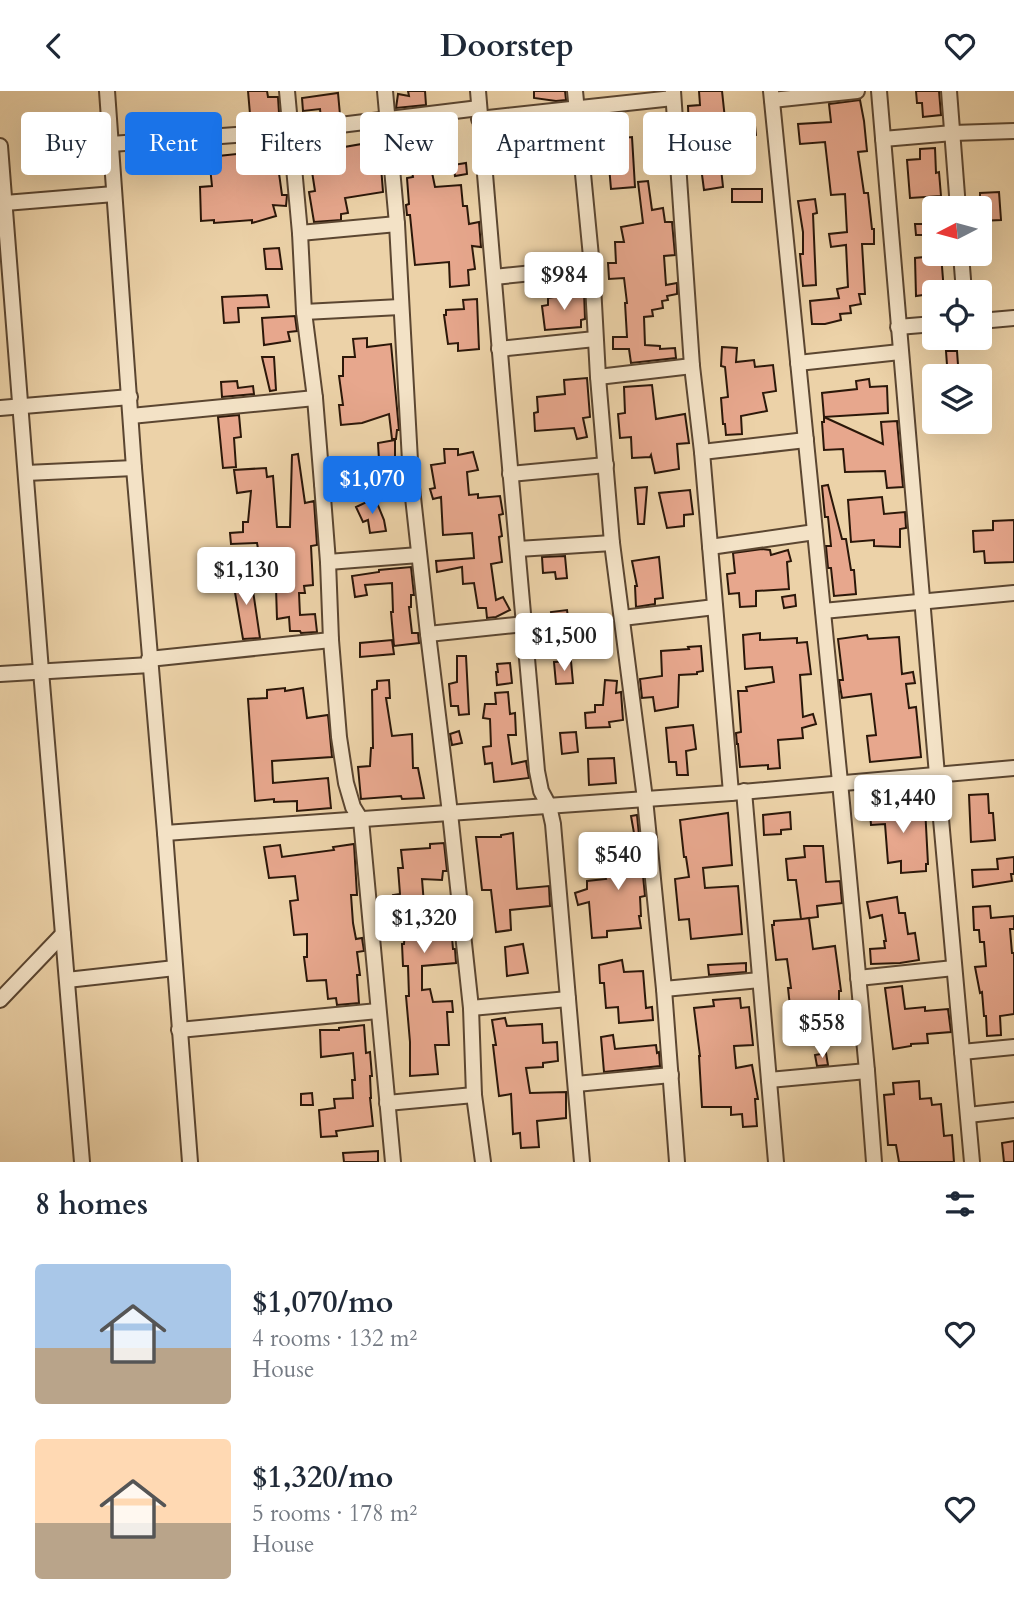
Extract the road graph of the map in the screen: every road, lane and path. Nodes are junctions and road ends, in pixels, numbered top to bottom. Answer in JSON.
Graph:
{"nodes":[{"id":1,"x":107,"y":91,"type":"edge"},
{"id":2,"x":287,"y":91,"type":"edge"},
{"id":3,"x":385,"y":91,"type":"edge"},
{"id":4,"x":478,"y":91,"type":"edge"},
{"id":5,"x":575,"y":91,"type":"edge"},
{"id":6,"x":858,"y":91,"type":"edge"},
{"id":7,"x":879,"y":91,"type":"edge"},
{"id":8,"x":949,"y":91,"type":"edge"},
{"id":9,"x":673,"y":95,"type":"edge"},
{"id":10,"x":771,"y":95,"type":"edge"},
{"id":11,"x":577,"y":108,"type":"junction"},
{"id":12,"x":109,"y":112,"type":"edge"},
{"id":13,"x":289,"y":112,"type":"edge"},
{"id":14,"x":387,"y":112,"type":"edge"},
{"id":15,"x":479,"y":112,"type":"edge"},
{"id":16,"x":499,"y":112,"type":"edge"},
{"id":17,"x":1014,"y":131,"type":"edge"},
{"id":18,"x":953,"y":133,"type":"junction"},
{"id":19,"x":236,"y":135,"type":"edge"},
{"id":20,"x":883,"y":139,"type":"junction"},
{"id":21,"x":111,"y":144,"type":"joint"},
{"id":22,"x":0,"y":146,"type":"edge"},
{"id":23,"x":295,"y":175,"type":"edge"},
{"id":24,"x":393,"y":175,"type":"edge"},
{"id":25,"x":485,"y":175,"type":"edge"},
{"id":26,"x":114,"y":194,"type":"junction"},
{"id":27,"x":957,"y":196,"type":"edge"},
{"id":28,"x":5,"y":203,"type":"junction"},
{"id":29,"x":397,"y":224,"type":"junction"},
{"id":30,"x":300,"y":233,"type":"junction"},
{"id":31,"x":592,"y":267,"type":"junction"},
{"id":32,"x":494,"y":277,"type":"junction"},
{"id":33,"x":400,"y":307,"type":"junction"},
{"id":34,"x":304,"y":312,"type":"junction"},
{"id":35,"x":1014,"y":318,"type":"edge"},
{"id":36,"x":992,"y":320,"type":"edge"},
{"id":37,"x":922,"y":325,"type":"edge"},
{"id":38,"x":898,"y":327,"type":"junction"},
{"id":39,"x":595,"y":339,"type":"junction"},
{"id":40,"x":499,"y":349,"type":"junction"},
{"id":41,"x":900,"y":352,"type":"junction"},
{"id":42,"x":798,"y":363,"type":"junction"},
{"id":43,"x":692,"y":366,"type":"junction"},
{"id":44,"x":597,"y":377,"type":"junction"},
{"id":45,"x":130,"y":397,"type":"junction"},
{"id":46,"x":315,"y":398,"type":"junction"},
{"id":47,"x":21,"y":407,"type":"junction"},
{"id":48,"x":0,"y":408,"type":"edge"},
{"id":49,"x":131,"y":416,"type":"junction"},
{"id":50,"x":806,"y":440,"type":"junction"},
{"id":51,"x":702,"y":452,"type":"junction"},
{"id":52,"x":606,"y":465,"type":"junction"},
{"id":53,"x":134,"y":468,"type":"junction"},
{"id":54,"x":26,"y":473,"type":"junction"},
{"id":55,"x":510,"y":474,"type":"junction"},
{"id":56,"x":411,"y":479,"type":"junction"},
{"id":57,"x":322,"y":484,"type":"junction"},
{"id":58,"x":815,"y":532,"type":"junction"},
{"id":59,"x":612,"y":543,"type":"junction"},
{"id":60,"x":710,"y":547,"type":"junction"},
{"id":61,"x":518,"y":549,"type":"junction"},
{"id":62,"x":419,"y":555,"type":"junction"},
{"id":63,"x":328,"y":562,"type":"junction"},
{"id":64,"x":1014,"y":593,"type":"edge"},
{"id":65,"x":922,"y":602,"type":"junction"},
{"id":66,"x":715,"y":607,"type":"junction"},
{"id":67,"x":823,"y":611,"type":"junction"},
{"id":68,"x":622,"y":618,"type":"junction"},
{"id":69,"x":525,"y":624,"type":"junction"},
{"id":70,"x":428,"y":633,"type":"junction"},
{"id":71,"x":331,"y":640,"type":"junction"},
{"id":72,"x":150,"y":662,"type":"junction"},
{"id":73,"x":41,"y":671,"type":"junction"},
{"id":74,"x":0,"y":674,"type":"edge"},
{"id":75,"x":1014,"y":768,"type":"edge"},
{"id":76,"x":937,"y":775,"type":"junction"},
{"id":77,"x":840,"y":782,"type":"junction"},
{"id":78,"x":737,"y":792,"type":"junction"},
{"id":79,"x":645,"y":799,"type":"junction"},
{"id":80,"x":549,"y":806,"type":"junction"},
{"id":81,"x":450,"y":813,"type":"junction"},
{"id":82,"x":361,"y":820,"type":"junction"},
{"id":83,"x":165,"y":833,"type":"junction"},
{"id":84,"x":63,"y":935,"type":"junction"},
{"id":85,"x":174,"y":968,"type":"junction"},
{"id":86,"x":954,"y":968,"type":"junction"},
{"id":87,"x":858,"y":978,"type":"junction"},
{"id":88,"x":760,"y":980,"type":"junction"},
{"id":89,"x":67,"y":981,"type":"junction"},
{"id":90,"x":664,"y":989,"type":"junction"},
{"id":91,"x":0,"y":999,"type":"edge"},
{"id":92,"x":568,"y":999,"type":"junction"},
{"id":93,"x":471,"y":1008,"type":"junction"},
{"id":94,"x":378,"y":1011,"type":"junction"},
{"id":95,"x":179,"y":1030,"type":"junction"},
{"id":96,"x":1014,"y":1047,"type":"edge"},
{"id":97,"x":962,"y":1052,"type":"junction"},
{"id":98,"x":867,"y":1071,"type":"junction"},
{"id":99,"x":671,"y":1075,"type":"junction"},
{"id":100,"x":769,"y":1080,"type":"junction"},
{"id":101,"x":576,"y":1084,"type":"junction"},
{"id":102,"x":474,"y":1095,"type":"junction"},
{"id":103,"x":387,"y":1103,"type":"junction"},
{"id":104,"x":1014,"y":1110,"type":"edge"},
{"id":105,"x":968,"y":1115,"type":"junction"},
{"id":106,"x":82,"y":1162,"type":"edge"},
{"id":107,"x":190,"y":1162,"type":"edge"},
{"id":108,"x":393,"y":1162,"type":"edge"},
{"id":109,"x":483,"y":1162,"type":"edge"},
{"id":110,"x":582,"y":1162,"type":"edge"},
{"id":111,"x":677,"y":1162,"type":"edge"},
{"id":112,"x":776,"y":1162,"type":"edge"},
{"id":113,"x":874,"y":1162,"type":"edge"},
{"id":114,"x":972,"y":1162,"type":"edge"}],
"edges":[{"from":1,"to":12,"type":"street"},
{"from":2,"to":13,"type":"street"},
{"from":3,"to":14,"type":"street"},
{"from":4,"to":15,"type":"street"},
{"from":5,"to":11,"type":"street"},
{"from":6,"to":10,"type":"street"},
{"from":7,"to":20,"type":"street"},
{"from":8,"to":18,"type":"street"},
{"from":9,"to":11,"type":"street"},
{"from":9,"to":43,"type":"street"},
{"from":10,"to":42,"type":"street"},
{"from":11,"to":16,"type":"street"},
{"from":11,"to":31,"type":"street"},
{"from":17,"to":18,"type":"street"},
{"from":18,"to":20,"type":"street"},
{"from":18,"to":27,"type":"street"},
{"from":19,"to":21,"type":"street"},
{"from":20,"to":38,"type":"street"},
{"from":21,"to":26,"type":"street"},
{"from":22,"to":28,"type":"street"},
{"from":23,"to":30,"type":"street"},
{"from":24,"to":29,"type":"street"},
{"from":25,"to":32,"type":"street"},
{"from":26,"to":28,"type":"street"},
{"from":26,"to":45,"type":"street"},
{"from":28,"to":47,"type":"street"},
{"from":29,"to":30,"type":"street"},
{"from":29,"to":33,"type":"street"},
{"from":30,"to":34,"type":"street"},
{"from":31,"to":32,"type":"street"},
{"from":31,"to":39,"type":"street"},
{"from":32,"to":40,"type":"street"},
{"from":33,"to":34,"type":"street"},
{"from":33,"to":56,"type":"street"},
{"from":34,"to":46,"type":"street"},
{"from":35,"to":36,"type":"street"},
{"from":37,"to":38,"type":"street"},
{"from":38,"to":41,"type":"street"},
{"from":39,"to":40,"type":"street"},
{"from":39,"to":44,"type":"street"},
{"from":40,"to":55,"type":"street"},
{"from":41,"to":42,"type":"street"},
{"from":41,"to":65,"type":"street"},
{"from":42,"to":50,"type":"street"},
{"from":43,"to":44,"type":"street"},
{"from":43,"to":51,"type":"street"},
{"from":44,"to":52,"type":"street"},
{"from":45,"to":47,"type":"street"},
{"from":45,"to":49,"type":"street"},
{"from":46,"to":49,"type":"street"},
{"from":46,"to":57,"type":"street"},
{"from":47,"to":48,"type":"street"},
{"from":47,"to":54,"type":"street"},
{"from":49,"to":53,"type":"street"},
{"from":50,"to":51,"type":"street"},
{"from":50,"to":58,"type":"street"},
{"from":51,"to":60,"type":"street"},
{"from":52,"to":55,"type":"street"},
{"from":52,"to":59,"type":"street"},
{"from":53,"to":54,"type":"street"},
{"from":53,"to":72,"type":"street"},
{"from":54,"to":73,"type":"street"},
{"from":55,"to":61,"type":"street"},
{"from":56,"to":57,"type":"street"},
{"from":56,"to":62,"type":"street"},
{"from":57,"to":63,"type":"street"},
{"from":58,"to":60,"type":"street"},
{"from":58,"to":67,"type":"street"},
{"from":59,"to":61,"type":"street"},
{"from":59,"to":68,"type":"street"},
{"from":60,"to":66,"type":"street"},
{"from":61,"to":69,"type":"street"},
{"from":62,"to":63,"type":"street"},
{"from":62,"to":70,"type":"street"},
{"from":63,"to":71,"type":"street"},
{"from":64,"to":65,"type":"street"},
{"from":65,"to":67,"type":"street"},
{"from":65,"to":76,"type":"street"},
{"from":66,"to":68,"type":"street"},
{"from":66,"to":78,"type":"street"},
{"from":67,"to":77,"type":"street"},
{"from":68,"to":79,"type":"street"},
{"from":69,"to":70,"type":"street"},
{"from":69,"to":80,"type":"street"},
{"from":70,"to":81,"type":"street"},
{"from":71,"to":72,"type":"street"},
{"from":71,"to":82,"type":"street"},
{"from":72,"to":73,"type":"street"},
{"from":72,"to":83,"type":"street"},
{"from":73,"to":74,"type":"street"},
{"from":73,"to":84,"type":"street"},
{"from":75,"to":76,"type":"street"},
{"from":76,"to":77,"type":"street"},
{"from":76,"to":86,"type":"street"},
{"from":77,"to":78,"type":"street"},
{"from":77,"to":87,"type":"street"},
{"from":78,"to":79,"type":"street"},
{"from":78,"to":88,"type":"street"},
{"from":79,"to":80,"type":"street"},
{"from":79,"to":90,"type":"street"},
{"from":80,"to":81,"type":"street"},
{"from":80,"to":92,"type":"street"},
{"from":81,"to":82,"type":"street"},
{"from":81,"to":93,"type":"street"},
{"from":82,"to":83,"type":"street"},
{"from":82,"to":94,"type":"street"},
{"from":83,"to":85,"type":"street"},
{"from":84,"to":89,"type":"street"},
{"from":84,"to":91,"type":"street"},
{"from":85,"to":89,"type":"street"},
{"from":85,"to":95,"type":"street"},
{"from":86,"to":87,"type":"street"},
{"from":86,"to":97,"type":"street"},
{"from":87,"to":98,"type":"street"},
{"from":88,"to":90,"type":"street"},
{"from":88,"to":100,"type":"street"},
{"from":89,"to":106,"type":"street"},
{"from":90,"to":99,"type":"street"},
{"from":92,"to":93,"type":"street"},
{"from":92,"to":101,"type":"street"},
{"from":93,"to":102,"type":"street"},
{"from":94,"to":95,"type":"street"},
{"from":94,"to":103,"type":"street"},
{"from":95,"to":107,"type":"street"},
{"from":96,"to":97,"type":"street"},
{"from":97,"to":105,"type":"street"},
{"from":98,"to":100,"type":"street"},
{"from":98,"to":113,"type":"street"},
{"from":99,"to":101,"type":"street"},
{"from":99,"to":111,"type":"street"},
{"from":100,"to":112,"type":"street"},
{"from":101,"to":110,"type":"street"},
{"from":102,"to":103,"type":"street"},
{"from":102,"to":109,"type":"street"},
{"from":103,"to":108,"type":"street"},
{"from":104,"to":105,"type":"street"},
{"from":105,"to":114,"type":"street"}]}
